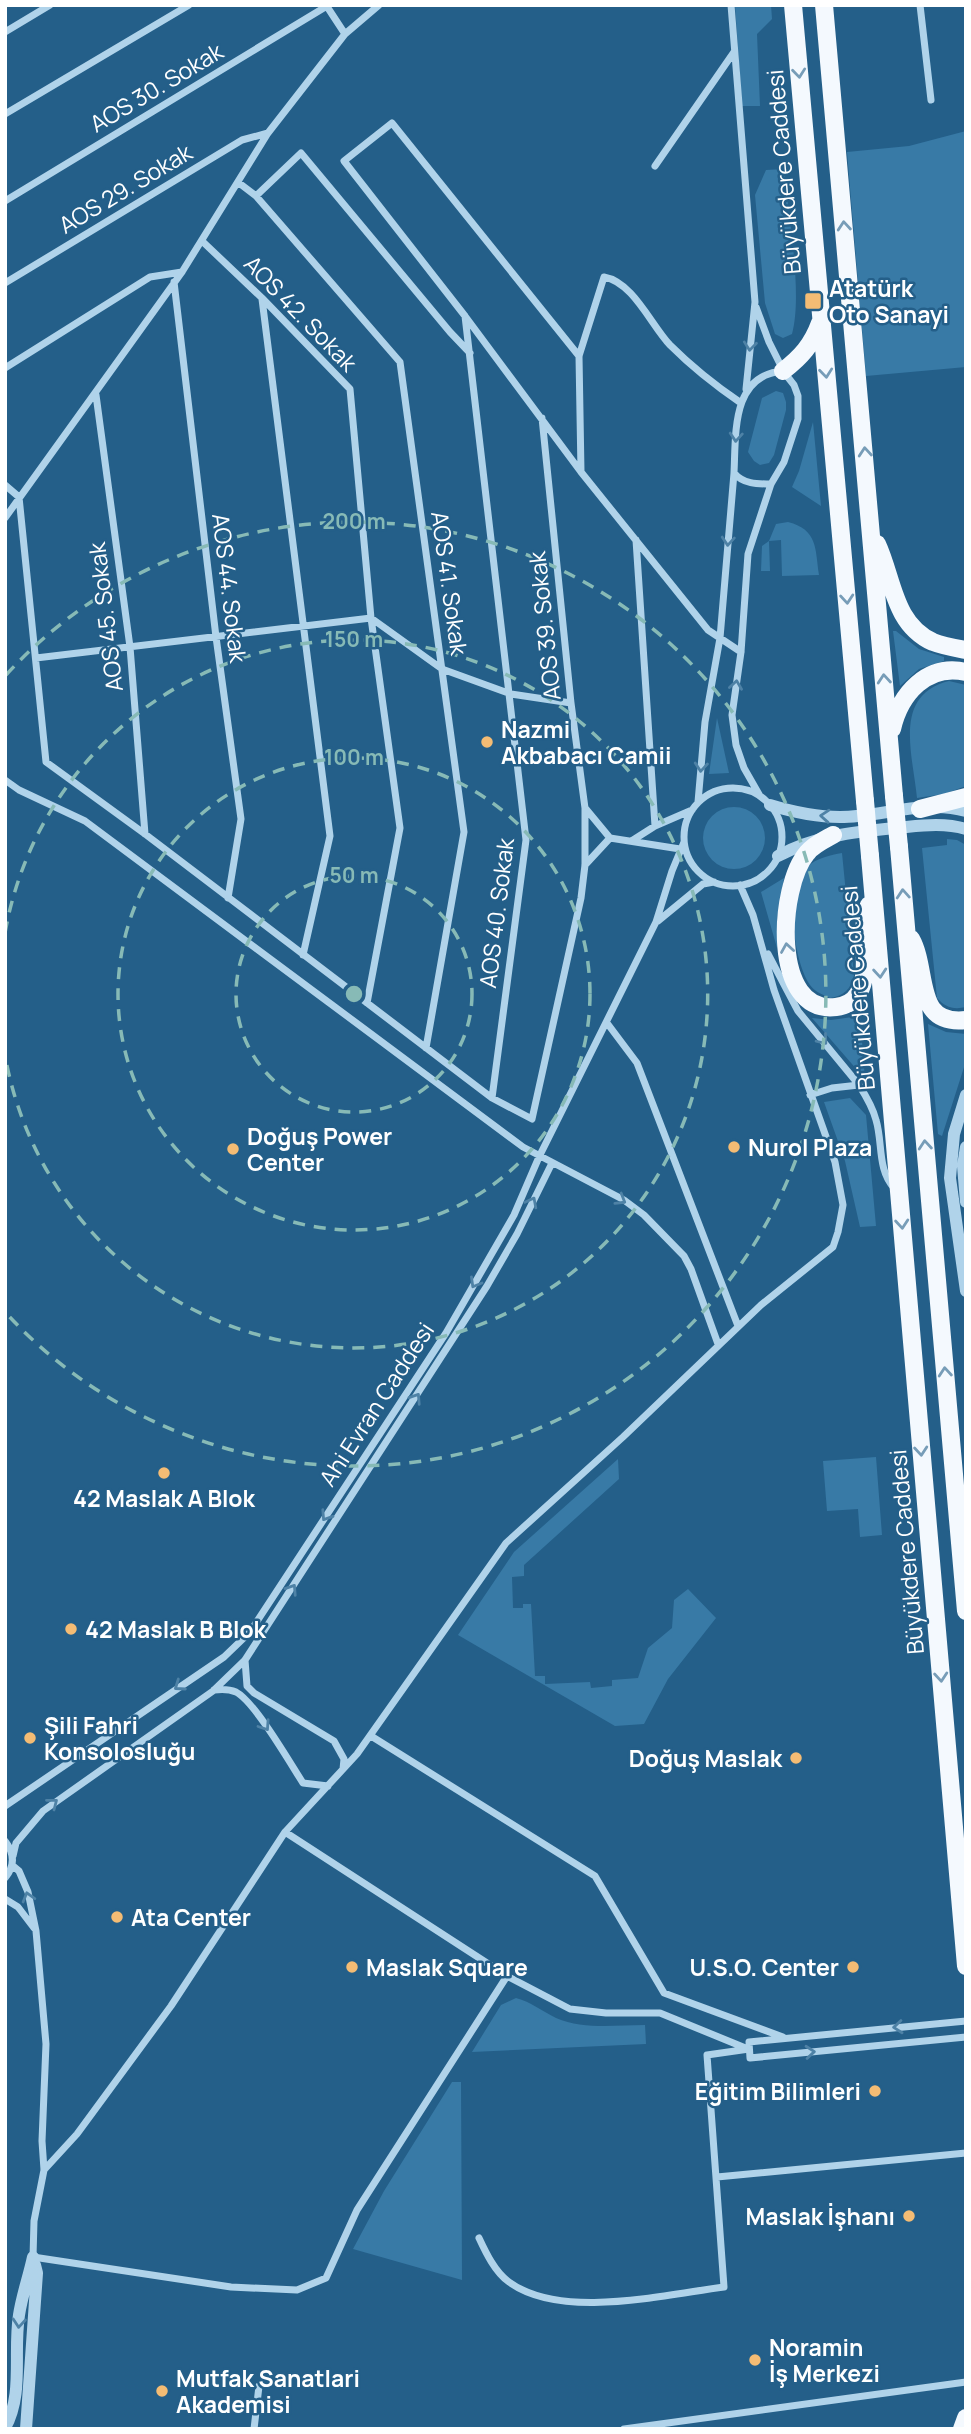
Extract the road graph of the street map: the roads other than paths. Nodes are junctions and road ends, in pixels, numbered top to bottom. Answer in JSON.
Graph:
{"nodes":[{"id":1,"x":50,"y":5,"type":"edge"},
{"id":2,"x":189,"y":5,"type":"edge"},
{"id":3,"x":379,"y":5,"type":"edge"},
{"id":4,"x":731,"y":5,"type":"edge"},
{"id":5,"x":793,"y":5,"type":"edge"},
{"id":6,"x":824,"y":5,"type":"edge"},
{"id":7,"x":920,"y":5,"type":"edge"},
{"id":8,"x":326,"y":6,"type":"edge"},
{"id":9,"x":5,"y":32,"type":"edge"},
{"id":10,"x":345,"y":34,"type":"junction"},
{"id":11,"x":734,"y":52,"type":"junction"},
{"id":12,"x":931,"y":100,"type":"dead end"},
{"id":13,"x":5,"y":114,"type":"edge"},
{"id":14,"x":268,"y":133,"type":"junction"},
{"id":15,"x":655,"y":166,"type":"dead end"},
{"id":16,"x":239,"y":183,"type":"junction"},
{"id":17,"x":256,"y":196,"type":"junction"},
{"id":18,"x":5,"y":201,"type":"edge"},
{"id":19,"x":202,"y":241,"type":"junction"},
{"id":20,"x":182,"y":272,"type":"junction"},
{"id":21,"x":174,"y":282,"type":"junction"},
{"id":22,"x":5,"y":283,"type":"edge"},
{"id":23,"x":262,"y":298,"type":"junction"},
{"id":24,"x":755,"y":302,"type":"junction"},
{"id":25,"x":466,"y":316,"type":"junction"},
{"id":26,"x":821,"y":319,"type":"junction"},
{"id":27,"x":470,"y":353,"type":"junction"},
{"id":28,"x":579,"y":356,"type":"junction"},
{"id":29,"x":5,"y":368,"type":"edge"},
{"id":30,"x":783,"y":371,"type":"junction"},
{"id":31,"x":746,"y":390,"type":"junction"},
{"id":32,"x":96,"y":395,"type":"junction"},
{"id":33,"x":741,"y":404,"type":"junction"},
{"id":34,"x":542,"y":418,"type":"junction"},
{"id":35,"x":581,"y":472,"type":"junction"},
{"id":36,"x":734,"y":473,"type":"junction"},
{"id":37,"x":771,"y":484,"type":"junction"},
{"id":38,"x":5,"y":485,"type":"edge"},
{"id":39,"x":19,"y":497,"type":"junction"},
{"id":40,"x":5,"y":518,"type":"edge"},
{"id":41,"x":872,"y":533,"type":"junction"},
{"id":42,"x":636,"y":540,"type":"junction"},
{"id":43,"x":371,"y":618,"type":"junction"},
{"id":44,"x":305,"y":626,"type":"junction"},
{"id":45,"x":216,"y":637,"type":"junction"},
{"id":46,"x":720,"y":638,"type":"junction"},
{"id":47,"x":130,"y":647,"type":"junction"},
{"id":48,"x":966,"y":650,"type":"edge"},
{"id":49,"x":741,"y":652,"type":"junction"},
{"id":50,"x":36,"y":658,"type":"junction"},
{"id":51,"x":442,"y":669,"type":"junction"},
{"id":52,"x":966,"y":672,"type":"edge"},
{"id":53,"x":511,"y":694,"type":"junction"},
{"id":54,"x":571,"y":703,"type":"junction"},
{"id":55,"x":890,"y":753,"type":"junction"},
{"id":56,"x":5,"y":780,"type":"edge"},
{"id":57,"x":966,"y":797,"type":"edge"},
{"id":58,"x":765,"y":801,"type":"junction"},
{"id":59,"x":698,"y":802,"type":"junction"},
{"id":60,"x":585,"y":808,"type":"junction"},
{"id":61,"x":920,"y":809,"type":"junction"},
{"id":62,"x":692,"y":810,"type":"junction"},
{"id":63,"x":966,"y":811,"type":"edge"},
{"id":64,"x":655,"y":826,"type":"junction"},
{"id":65,"x":966,"y":829,"type":"edge"},
{"id":66,"x":145,"y":834,"type":"junction"},
{"id":67,"x":833,"y":835,"type":"junction"},
{"id":68,"x":610,"y":838,"type":"junction"},
{"id":69,"x":632,"y":840,"type":"junction"},
{"id":70,"x":682,"y":845,"type":"junction"},
{"id":71,"x":778,"y":856,"type":"junction"},
{"id":72,"x":586,"y":865,"type":"junction"},
{"id":73,"x":714,"y":882,"type":"junction"},
{"id":74,"x":740,"y":885,"type":"junction"},
{"id":75,"x":873,"y":895,"type":"junction"},
{"id":76,"x":228,"y":898,"type":"junction"},
{"id":77,"x":656,"y":922,"type":"junction"},
{"id":78,"x":905,"y":929,"type":"junction"},
{"id":79,"x":762,"y":941,"type":"junction"},
{"id":80,"x":303,"y":956,"type":"junction"},
{"id":81,"x":367,"y":1003,"type":"junction"},
{"id":82,"x":966,"y":1020,"type":"edge"},
{"id":83,"x":607,"y":1023,"type":"junction"},
{"id":84,"x":426,"y":1048,"type":"junction"},
{"id":85,"x":859,"y":1085,"type":"junction"},
{"id":86,"x":810,"y":1095,"type":"junction"},
{"id":87,"x":966,"y":1095,"type":"edge"},
{"id":88,"x":492,"y":1098,"type":"junction"},
{"id":89,"x":966,"y":1147,"type":"edge"},
{"id":90,"x":539,"y":1157,"type":"junction"},
{"id":91,"x":552,"y":1163,"type":"junction"},
{"id":92,"x":899,"y":1193,"type":"junction"},
{"id":93,"x":966,"y":1202,"type":"edge"},
{"id":94,"x":966,"y":1291,"type":"edge"},
{"id":95,"x":738,"y":1326,"type":"junction"},
{"id":96,"x":718,"y":1345,"type":"junction"},
{"id":97,"x":966,"y":1611,"type":"edge"},
{"id":98,"x":246,"y":1660,"type":"junction"},
{"id":99,"x":213,"y":1690,"type":"junction"},
{"id":100,"x":371,"y":1736,"type":"junction"},
{"id":101,"x":343,"y":1770,"type":"junction"},
{"id":102,"x":328,"y":1786,"type":"junction"},
{"id":103,"x":5,"y":1806,"type":"edge"},
{"id":104,"x":285,"y":1832,"type":"junction"},
{"id":105,"x":5,"y":1841,"type":"edge"},
{"id":106,"x":13,"y":1856,"type":"junction"},
{"id":107,"x":13,"y":1866,"type":"junction"},
{"id":108,"x":5,"y":1878,"type":"edge"},
{"id":109,"x":5,"y":1899,"type":"edge"},
{"id":110,"x":36,"y":1931,"type":"junction"},
{"id":111,"x":966,"y":1966,"type":"edge"},
{"id":112,"x":507,"y":1976,"type":"junction"},
{"id":113,"x":966,"y":2021,"type":"edge"},
{"id":114,"x":783,"y":2037,"type":"junction"},
{"id":115,"x":966,"y":2037,"type":"edge"},
{"id":116,"x":749,"y":2049,"type":"junction"},
{"id":117,"x":966,"y":2153,"type":"edge"},
{"id":118,"x":44,"y":2170,"type":"junction"},
{"id":119,"x":717,"y":2177,"type":"junction"},
{"id":120,"x":479,"y":2238,"type":"dead end"},
{"id":121,"x":33,"y":2257,"type":"junction"},
{"id":122,"x":966,"y":2382,"type":"edge"},
{"id":123,"x":259,"y":2386,"type":"dead end"},
{"id":124,"x":966,"y":2418,"type":"edge"},
{"id":125,"x":5,"y":2428,"type":"edge"},
{"id":126,"x":26,"y":2429,"type":"edge"},
{"id":127,"x":254,"y":2429,"type":"edge"},
{"id":128,"x":624,"y":2429,"type":"edge"},
{"id":129,"x":962,"y":2429,"type":"edge"}],
"edges":[{"from":1,"to":9,"type":"street"},
{"from":2,"to":13,"type":"street"},
{"from":3,"to":10,"type":"street"},
{"from":4,"to":11,"type":"street"},
{"from":5,"to":26,"type":"main road","name":"Büyükdere Caddesi","one_way":true},
{"from":41,"to":6,"type":"main road","one_way":true},
{"from":7,"to":12,"type":"street"},
{"from":8,"to":10,"type":"street"},
{"from":8,"to":18,"type":"street","name":"AOS 30. Sokak"},
{"from":10,"to":14,"type":"street"},
{"from":11,"to":15,"type":"street"},
{"from":11,"to":24,"type":"street"},
{"from":14,"to":16,"type":"street"},
{"from":14,"to":22,"type":"street","name":"AOS 29. Sokak"},
{"from":16,"to":17,"type":"street","name":"AOS 41. Sokak"},
{"from":16,"to":19,"type":"street"},
{"from":17,"to":27,"type":"street"},
{"from":17,"to":51,"type":"street","name":"AOS 41. Sokak"},
{"from":19,"to":20,"type":"street"},
{"from":19,"to":23,"type":"street","name":"AOS 42. Sokak"},
{"from":20,"to":21,"type":"street"},
{"from":20,"to":29,"type":"street"},
{"from":21,"to":32,"type":"street"},
{"from":21,"to":45,"type":"street","name":"AOS 44. Sokak"},
{"from":23,"to":43,"type":"street","name":"AOS 42. Sokak"},
{"from":23,"to":44,"type":"street"},
{"from":24,"to":30,"type":"street"},
{"from":24,"to":31,"type":"street","one_way":true},
{"from":25,"to":27,"type":"street","name":"AOS 40. Sokak"},
{"from":25,"to":28,"type":"street"},
{"from":25,"to":34,"type":"street"},
{"from":26,"to":30,"type":"main road"},
{"from":26,"to":75,"type":"main road","name":"Büyükdere Caddesi","one_way":true,"bridge":true},
{"from":27,"to":53,"type":"street","name":"AOS 40. Sokak"},
{"from":28,"to":33,"type":"street"},
{"from":28,"to":35,"type":"street"},
{"from":30,"to":31,"type":"street"},
{"from":30,"to":37,"type":"street"},
{"from":31,"to":33,"type":"street"},
{"from":32,"to":39,"type":"street"},
{"from":32,"to":47,"type":"street","name":"AOS 45. Sokak"},
{"from":33,"to":36,"type":"street","one_way":true},
{"from":34,"to":35,"type":"street"},
{"from":34,"to":54,"type":"street","name":"AOS 39. Sokak"},
{"from":35,"to":42,"type":"street"},
{"from":36,"to":37,"type":"street"},
{"from":36,"to":46,"type":"street","one_way":true},
{"from":37,"to":49,"type":"street"},
{"from":38,"to":39,"type":"street"},
{"from":39,"to":40,"type":"street"},
{"from":39,"to":50,"type":"street"},
{"from":41,"to":48,"type":"main road"},
{"from":55,"to":41,"type":"main road","one_way":true},
{"from":42,"to":46,"type":"street"},
{"from":42,"to":64,"type":"street"},
{"from":43,"to":44,"type":"street"},
{"from":43,"to":51,"type":"street"},
{"from":43,"to":81,"type":"street","name":"AOS 42. Sokak"},
{"from":44,"to":45,"type":"street"},
{"from":44,"to":80,"type":"street"},
{"from":45,"to":47,"type":"street"},
{"from":45,"to":76,"type":"street","name":"AOS 44. Sokak"},
{"from":46,"to":49,"type":"street"},
{"from":46,"to":59,"type":"street","one_way":true},
{"from":47,"to":50,"type":"street"},
{"from":47,"to":66,"type":"street","name":"AOS 45. Sokak"},
{"from":58,"to":49,"type":"street","one_way":true},
{"from":50,"to":66,"type":"street"},
{"from":51,"to":53,"type":"street"},
{"from":51,"to":84,"type":"street","name":"AOS 41. Sokak"},
{"from":52,"to":55,"type":"main road"},
{"from":53,"to":54,"type":"street"},
{"from":53,"to":88,"type":"street","name":"AOS 40. Sokak"},
{"from":54,"to":60,"type":"street","name":"AOS 39. Sokak"},
{"from":78,"to":55,"type":"main road","one_way":true,"bridge":true},
{"from":56,"to":90,"type":"street"},
{"from":57,"to":61,"type":"main road"},
{"from":58,"to":59,"type":"street"},
{"from":61,"to":58,"type":"street","one_way":true},
{"from":58,"to":71,"type":"street"},
{"from":59,"to":62,"type":"street"},
{"from":60,"to":68,"type":"street"},
{"from":60,"to":72,"type":"street","name":"AOS 39. Sokak"},
{"from":61,"to":63,"type":"street"},
{"from":62,"to":64,"type":"street"},
{"from":62,"to":70,"type":"street"},
{"from":64,"to":69,"type":"street"},
{"from":65,"to":67,"type":"street"},
{"from":66,"to":76,"type":"street"},
{"from":67,"to":71,"type":"street"},
{"from":75,"to":67,"type":"main road","one_way":true},
{"from":68,"to":69,"type":"street"},
{"from":68,"to":72,"type":"street"},
{"from":69,"to":70,"type":"street"},
{"from":70,"to":73,"type":"street"},
{"from":70,"to":77,"type":"street","name":"Ahi Evran Caddesi"},
{"from":71,"to":74,"type":"street"},
{"from":72,"to":88,"type":"street","name":"AOS 39. Sokak"},
{"from":73,"to":74,"type":"street"},
{"from":73,"to":77,"type":"street","name":"Ahi Evran Caddesi"},
{"from":74,"to":79,"type":"street"},
{"from":75,"to":92,"type":"main road","name":"Büyükdere Caddesi","one_way":true},
{"from":76,"to":80,"type":"street"},
{"from":77,"to":83,"type":"street","name":"Ahi Evran Caddesi"},
{"from":78,"to":82,"type":"main road"},
{"from":97,"to":78,"type":"main road","one_way":true},
{"from":79,"to":85,"type":"street","one_way":true},
{"from":79,"to":86,"type":"street"},
{"from":80,"to":81,"type":"street"},
{"from":81,"to":84,"type":"street"},
{"from":83,"to":90,"type":"street","name":"Ahi Evran Caddesi"},
{"from":83,"to":95,"type":"street"},
{"from":84,"to":88,"type":"street"},
{"from":85,"to":86,"type":"street"},
{"from":85,"to":92,"type":"street"},
{"from":86,"to":95,"type":"street"},
{"from":87,"to":94,"type":"street"},
{"from":89,"to":93,"type":"street"},
{"from":90,"to":91,"type":"street"},
{"from":90,"to":103,"type":"street","name":"Ahi Evran Caddesi","one_way":true},
{"from":91,"to":96,"type":"street","one_way":true},
{"from":98,"to":91,"type":"street","name":"Ahi Evran Caddesi","one_way":true},
{"from":92,"to":111,"type":"main road","name":"Büyükdere Caddesi","one_way":true},
{"from":95,"to":96,"type":"street"},
{"from":96,"to":100,"type":"street"},
{"from":98,"to":99,"type":"street","name":"Ahi Evran Caddesi"},
{"from":98,"to":101,"type":"street"},
{"from":99,"to":102,"type":"street","one_way":true},
{"from":106,"to":99,"type":"street","name":"Ahi Evran Caddesi","one_way":true},
{"from":100,"to":101,"type":"street"},
{"from":100,"to":114,"type":"street"},
{"from":101,"to":102,"type":"street"},
{"from":102,"to":104,"type":"street"},
{"from":104,"to":112,"type":"street"},
{"from":104,"to":118,"type":"street"},
{"from":105,"to":106,"type":"street"},
{"from":106,"to":107,"type":"street"},
{"from":107,"to":108,"type":"street"},
{"from":110,"to":107,"type":"street","one_way":true},
{"from":109,"to":110,"type":"street"},
{"from":110,"to":118,"type":"street"},
{"from":112,"to":116,"type":"street"},
{"from":112,"to":121,"type":"street"},
{"from":113,"to":114,"type":"street","one_way":true},
{"from":114,"to":116,"type":"street"},
{"from":116,"to":115,"type":"street","one_way":true},
{"from":116,"to":119,"type":"street"},
{"from":117,"to":119,"type":"street"},
{"from":118,"to":121,"type":"street"},
{"from":119,"to":120,"type":"street"},
{"from":121,"to":125,"type":"street","one_way":true},
{"from":121,"to":126,"type":"street"},
{"from":122,"to":128,"type":"street"},
{"from":123,"to":127,"type":"street"},
{"from":124,"to":129,"type":"main road"}]}
